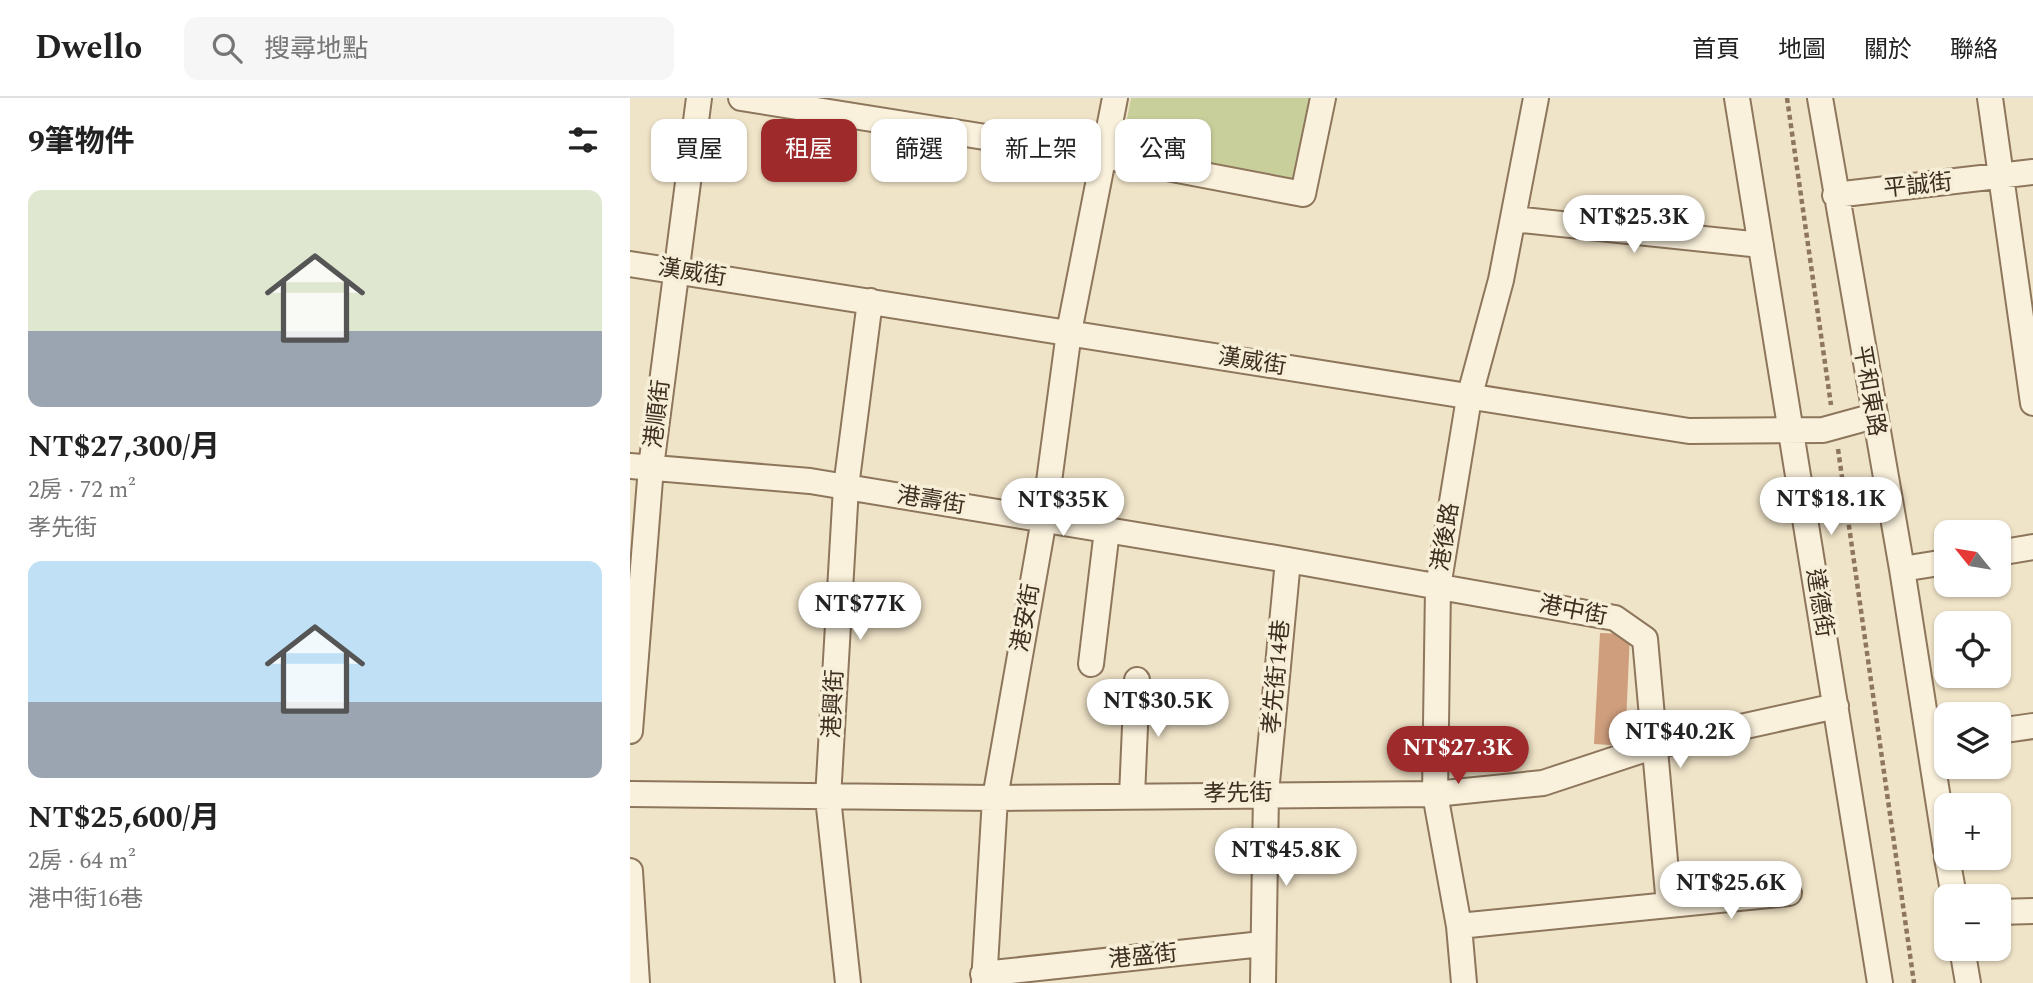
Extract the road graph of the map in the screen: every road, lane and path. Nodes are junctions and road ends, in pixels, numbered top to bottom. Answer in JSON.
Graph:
{"nodes":[{"id":1,"x":699,"y":98,"type":"edge"},
{"id":2,"x":741,"y":98,"type":"edge"},
{"id":3,"x":1115,"y":98,"type":"edge"},
{"id":4,"x":1323,"y":98,"type":"edge"},
{"id":5,"x":1536,"y":98,"type":"edge"},
{"id":6,"x":1737,"y":98,"type":"edge"},
{"id":7,"x":1787,"y":98,"type":"edge"},
{"id":8,"x":1820,"y":98,"type":"edge"},
{"id":9,"x":1990,"y":98,"type":"edge"},
{"id":10,"x":1104,"y":156,"type":"junction"},
{"id":11,"x":2033,"y":172,"type":"edge"},
{"id":12,"x":2001,"y":177,"type":"junction"},
{"id":13,"x":1835,"y":195,"type":"junction"},
{"id":14,"x":1513,"y":219,"type":"junction"},
{"id":15,"x":1761,"y":245,"type":"junction"},
{"id":16,"x":630,"y":264,"type":"edge"},
{"id":17,"x":676,"y":271,"type":"junction"},
{"id":18,"x":870,"y":301,"type":"junction"},
{"id":19,"x":1069,"y":332,"type":"junction"},
{"id":20,"x":2030,"y":357,"type":"edge"},
{"id":21,"x":1469,"y":398,"type":"junction"},
{"id":22,"x":2033,"y":403,"type":"edge"},
{"id":23,"x":1874,"y":416,"type":"junction"},
{"id":24,"x":1834,"y":427,"type":"junction"},
{"id":25,"x":1791,"y":431,"type":"junction"},
{"id":26,"x":640,"y":467,"type":"edge"},
{"id":27,"x":846,"y":487,"type":"junction"},
{"id":28,"x":1044,"y":519,"type":"junction"},
{"id":29,"x":1107,"y":530,"type":"junction"},
{"id":30,"x":2033,"y":547,"type":"edge"},
{"id":31,"x":2011,"y":551,"type":"edge"},
{"id":32,"x":1288,"y":559,"type":"junction"},
{"id":33,"x":1934,"y":564,"type":"edge"},
{"id":34,"x":1902,"y":569,"type":"junction"},
{"id":35,"x":1438,"y":587,"type":"junction"},
{"id":36,"x":1091,"y":664,"type":"dead end"},
{"id":37,"x":1137,"y":680,"type":"dead end"},
{"id":38,"x":1836,"y":706,"type":"junction"},
{"id":39,"x":1934,"y":725,"type":"edge"},
{"id":40,"x":2033,"y":726,"type":"edge"},
{"id":41,"x":2011,"y":729,"type":"edge"},
{"id":42,"x":630,"y":731,"type":"edge"},
{"id":43,"x":1655,"y":746,"type":"junction"},
{"id":44,"x":1266,"y":793,"type":"junction"},
{"id":45,"x":630,"y":794,"type":"edge"},
{"id":46,"x":1435,"y":794,"type":"junction"},
{"id":47,"x":1132,"y":796,"type":"junction"},
{"id":48,"x":828,"y":798,"type":"junction"},
{"id":49,"x":995,"y":798,"type":"junction"},
{"id":50,"x":630,"y":871,"type":"edge"},
{"id":51,"x":1789,"y":893,"type":"dead end"},
{"id":52,"x":1669,"y":905,"type":"junction"},
{"id":53,"x":2033,"y":911,"type":"edge"},
{"id":54,"x":2011,"y":912,"type":"edge"},
{"id":55,"x":1459,"y":926,"type":"junction"},
{"id":56,"x":1262,"y":944,"type":"junction"},
{"id":57,"x":1964,"y":961,"type":"edge"},
{"id":58,"x":983,"y":979,"type":"edge"},
{"id":59,"x":637,"y":983,"type":"edge"},
{"id":60,"x":848,"y":983,"type":"edge"},
{"id":61,"x":1264,"y":983,"type":"edge"},
{"id":62,"x":1464,"y":983,"type":"edge"},
{"id":63,"x":1880,"y":983,"type":"edge"},
{"id":64,"x":1914,"y":983,"type":"edge"},
{"id":65,"x":1968,"y":983,"type":"edge"}],
"edges":[{"from":1,"to":17,"type":"street","name":"港順街"},
{"from":2,"to":10,"type":"street"},
{"from":3,"to":10,"type":"street","name":"港安街"},
{"from":4,"to":10,"type":"street"},
{"from":5,"to":14,"type":"street","name":"港後路"},
{"from":6,"to":15,"type":"street","name":"達德街"},
{"from":7,"to":24,"type":"path"},
{"from":8,"to":13,"type":"street","name":"平和東路"},
{"from":9,"to":12,"type":"street"},
{"from":10,"to":19,"type":"street","name":"港安街"},
{"from":11,"to":12,"type":"street","name":"平誠街"},
{"from":12,"to":13,"type":"street","name":"平誠街"},
{"from":12,"to":20,"type":"street"},
{"from":13,"to":23,"type":"street","name":"平和東路"},
{"from":14,"to":15,"type":"street"},
{"from":14,"to":21,"type":"street","name":"港後路"},
{"from":15,"to":25,"type":"street","name":"達德街"},
{"from":16,"to":17,"type":"street","name":"漢威街"},
{"from":17,"to":18,"type":"street","name":"漢威街"},
{"from":17,"to":26,"type":"street","name":"港順街"},
{"from":18,"to":19,"type":"street","name":"漢威街"},
{"from":18,"to":27,"type":"street","name":"港興街"},
{"from":19,"to":21,"type":"street","name":"漢威街"},
{"from":19,"to":28,"type":"street","name":"港安街"},
{"from":20,"to":22,"type":"street"},
{"from":21,"to":25,"type":"street","name":"漢威街"},
{"from":21,"to":35,"type":"street","name":"港後路"},
{"from":23,"to":24,"type":"street","name":"漢威街"},
{"from":23,"to":34,"type":"street","name":"平和東路"},
{"from":24,"to":25,"type":"street","name":"漢威街"},
{"from":24,"to":64,"type":"path"},
{"from":25,"to":38,"type":"street","name":"達德街"},
{"from":26,"to":27,"type":"street","name":"港壽街"},
{"from":26,"to":42,"type":"street","name":"港順街"},
{"from":27,"to":28,"type":"street","name":"港壽街"},
{"from":27,"to":48,"type":"street","name":"港興街"},
{"from":28,"to":29,"type":"street","name":"港壽街"},
{"from":28,"to":49,"type":"street","name":"港安街"},
{"from":29,"to":32,"type":"street","name":"港壽街"},
{"from":29,"to":36,"type":"street"},
{"from":30,"to":31,"type":"street"},
{"from":32,"to":35,"type":"street","name":"港壽街"},
{"from":32,"to":44,"type":"street","name":"孝先街14巷"},
{"from":33,"to":34,"type":"street"},
{"from":34,"to":39,"type":"street","name":"平和東路"},
{"from":35,"to":43,"type":"street","name":"港中街"},
{"from":35,"to":46,"type":"street","name":"港後路"},
{"from":37,"to":47,"type":"street"},
{"from":38,"to":43,"type":"street","name":"孝先街"},
{"from":38,"to":63,"type":"street","name":"達德街"},
{"from":40,"to":41,"type":"street"},
{"from":43,"to":46,"type":"street","name":"孝先街"},
{"from":43,"to":52,"type":"street","name":"港中街"},
{"from":44,"to":46,"type":"street","name":"孝先街"},
{"from":44,"to":47,"type":"street","name":"孝先街"},
{"from":44,"to":56,"type":"street","name":"孝先街14巷"},
{"from":45,"to":48,"type":"street","name":"孝先街"},
{"from":46,"to":55,"type":"street","name":"港後路"},
{"from":47,"to":49,"type":"street","name":"孝先街"},
{"from":48,"to":49,"type":"street","name":"孝先街"},
{"from":48,"to":60,"type":"street","name":"港興街"},
{"from":49,"to":58,"type":"street","name":"港安街"},
{"from":50,"to":59,"type":"street"},
{"from":51,"to":52,"type":"street"},
{"from":52,"to":55,"type":"street"},
{"from":53,"to":54,"type":"street"},
{"from":55,"to":62,"type":"street","name":"港後路"},
{"from":56,"to":58,"type":"street","name":"港盛街"},
{"from":56,"to":61,"type":"street","name":"孝先街14巷"},
{"from":57,"to":65,"type":"street"}]}
